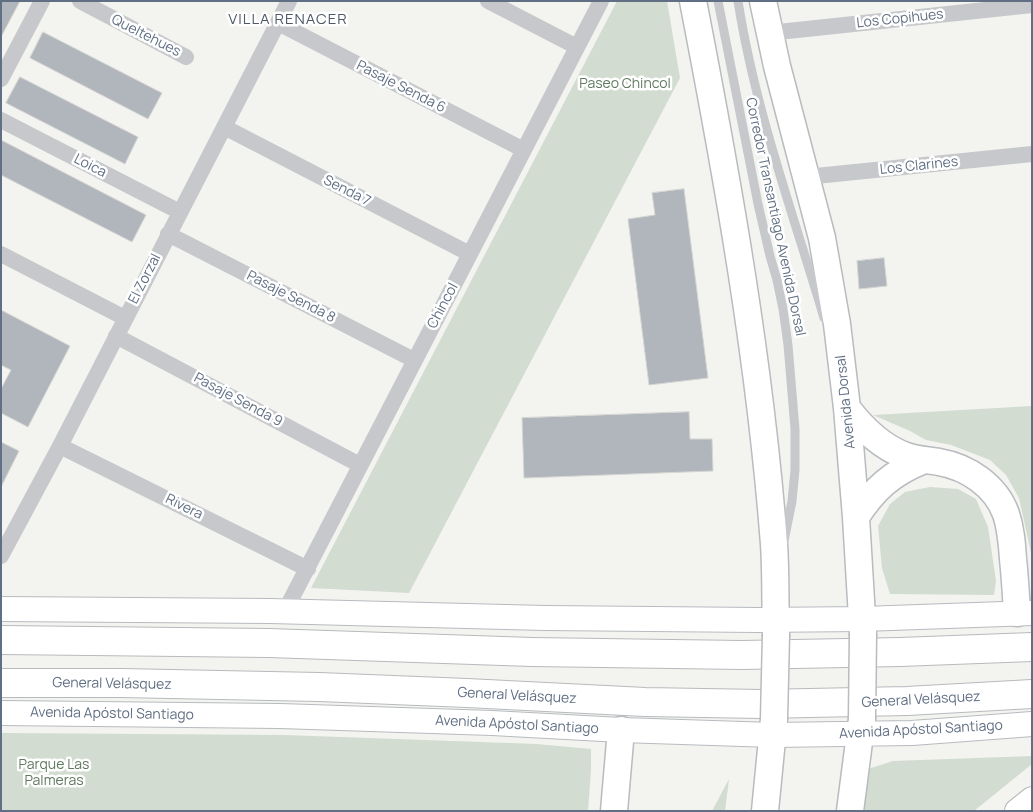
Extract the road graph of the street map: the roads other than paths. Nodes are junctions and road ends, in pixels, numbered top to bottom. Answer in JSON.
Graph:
{"nodes":[{"id":1,"x":42,"y":1,"type":"edge"},
{"id":2,"x":80,"y":1,"type":"edge"},
{"id":3,"x":289,"y":1,"type":"edge"},
{"id":4,"x":488,"y":1,"type":"edge"},
{"id":5,"x":601,"y":1,"type":"edge"},
{"id":6,"x":692,"y":1,"type":"edge"},
{"id":7,"x":718,"y":1,"type":"edge"},
{"id":8,"x":738,"y":1,"type":"edge"},
{"id":9,"x":762,"y":1,"type":"edge"},
{"id":10,"x":1032,"y":5,"type":"edge"},
{"id":11,"x":278,"y":23,"type":"junction"},
{"id":12,"x":768,"y":33,"type":"junction"},
{"id":13,"x":577,"y":47,"type":"junction"},
{"id":14,"x":186,"y":57,"type":"dead end"},
{"id":15,"x":1,"y":79,"type":"edge"},
{"id":16,"x":1,"y":120,"type":"edge"},
{"id":17,"x":224,"y":127,"type":"junction"},
{"id":18,"x":524,"y":150,"type":"junction"},
{"id":19,"x":1032,"y":154,"type":"edge"},
{"id":20,"x":806,"y":177,"type":"junction"},
{"id":21,"x":180,"y":212,"type":"junction"},
{"id":22,"x":168,"y":234,"type":"junction"},
{"id":23,"x":1,"y":254,"type":"edge"},
{"id":24,"x":470,"y":254,"type":"junction"},
{"id":25,"x":125,"y":318,"type":"junction"},
{"id":26,"x":116,"y":336,"type":"junction"},
{"id":27,"x":414,"y":360,"type":"junction"},
{"id":28,"x":846,"y":399,"type":"junction"},
{"id":29,"x":60,"y":446,"type":"junction"},
{"id":30,"x":922,"y":461,"type":"junction"},
{"id":31,"x":360,"y":465,"type":"junction"},
{"id":32,"x":856,"y":516,"type":"junction"},
{"id":33,"x":1,"y":556,"type":"edge"},
{"id":34,"x":308,"y":568,"type":"junction"},
{"id":35,"x":776,"y":588,"type":"junction"},
{"id":36,"x":1,"y":609,"type":"edge"},
{"id":37,"x":285,"y":611,"type":"junction"},
{"id":38,"x":1025,"y":613,"type":"edge"},
{"id":39,"x":776,"y":627,"type":"junction"},
{"id":40,"x":863,"y":627,"type":"junction"},
{"id":41,"x":1,"y":640,"type":"edge"},
{"id":42,"x":1032,"y":647,"type":"edge"},
{"id":43,"x":1,"y":683,"type":"edge"},
{"id":44,"x":1032,"y":694,"type":"edge"},
{"id":45,"x":1,"y":713,"type":"edge"},
{"id":46,"x":1032,"y":724,"type":"edge"},
{"id":47,"x":861,"y":726,"type":"junction"},
{"id":48,"x":774,"y":727,"type":"junction"},
{"id":49,"x":621,"y":730,"type":"junction"},
{"id":50,"x":854,"y":785,"type":"junction"},
{"id":51,"x":1032,"y":800,"type":"edge"},
{"id":52,"x":614,"y":811,"type":"edge"},
{"id":53,"x":765,"y":811,"type":"edge"},
{"id":54,"x":843,"y":811,"type":"edge"},
{"id":55,"x":850,"y":811,"type":"edge"},
{"id":56,"x":1017,"y":811,"type":"edge"}],
"edges":[{"from":1,"to":15,"type":"street"},
{"from":2,"to":14,"type":"street","name":"Queltehues"},
{"from":3,"to":11,"type":"street","name":"El Zorzal"},
{"from":4,"to":13,"type":"street"},
{"from":5,"to":13,"type":"street","name":"Chincol"},
{"from":6,"to":35,"type":"main road"},
{"from":7,"to":35,"type":"lane","name":"Corredor Transantiago Avenida Dorsal"},
{"from":8,"to":28,"type":"lane","name":"Corredor Transantiago Avenida Dorsal"},
{"from":9,"to":12,"type":"main road","name":"Avenida Dorsal"},
{"from":10,"to":12,"type":"street","name":"Los Copihues"},
{"from":11,"to":17,"type":"street","name":"El Zorzal"},
{"from":11,"to":18,"type":"street","name":"Pasaje Senda 6"},
{"from":12,"to":20,"type":"main road","name":"Avenida Dorsal"},
{"from":13,"to":18,"type":"street","name":"Chincol"},
{"from":16,"to":21,"type":"street","name":"Loica"},
{"from":17,"to":21,"type":"street","name":"El Zorzal"},
{"from":17,"to":24,"type":"street","name":"Senda 7"},
{"from":18,"to":24,"type":"street","name":"Chincol"},
{"from":19,"to":20,"type":"street","name":"Los Clarines"},
{"from":20,"to":28,"type":"main road","name":"Avenida Dorsal"},
{"from":21,"to":22,"type":"street","name":"El Zorzal"},
{"from":22,"to":25,"type":"street","name":"El Zorzal"},
{"from":22,"to":27,"type":"street","name":"Pasaje Senda 8"},
{"from":23,"to":25,"type":"street"},
{"from":24,"to":27,"type":"street","name":"Chincol"},
{"from":25,"to":26,"type":"street","name":"El Zorzal"},
{"from":26,"to":29,"type":"street","name":"El Zorzal"},
{"from":26,"to":31,"type":"street","name":"Pasaje Senda 9"},
{"from":27,"to":31,"type":"street","name":"Chincol"},
{"from":28,"to":30,"type":"main road"},
{"from":28,"to":32,"type":"main road","name":"Avenida Dorsal"},
{"from":29,"to":33,"type":"street","name":"El Zorzal"},
{"from":29,"to":34,"type":"street","name":"Rivera"},
{"from":30,"to":32,"type":"main road"},
{"from":30,"to":38,"type":"main road"},
{"from":31,"to":34,"type":"street","name":"Chincol"},
{"from":32,"to":40,"type":"main road","name":"Avenida Dorsal"},
{"from":34,"to":37,"type":"street","name":"Chincol"},
{"from":35,"to":39,"type":"main road"},
{"from":36,"to":37,"type":"main road"},
{"from":37,"to":39,"type":"main road"},
{"from":38,"to":40,"type":"main road"},
{"from":39,"to":40,"type":"main road"},
{"from":39,"to":48,"type":"main road","bridge":true},
{"from":40,"to":47,"type":"main road","name":"Avenida Dorsal","bridge":true},
{"from":41,"to":42,"type":"highway"},
{"from":43,"to":44,"type":"highway","name":"General Velásquez"},
{"from":45,"to":49,"type":"main road","name":"Avenida Apóstol Santiago"},
{"from":46,"to":47,"type":"main road","name":"Avenida Apóstol Santiago"},
{"from":47,"to":48,"type":"main road","name":"Avenida Apóstol Santiago"},
{"from":47,"to":50,"type":"main road","name":"Avenida Dorsal"},
{"from":48,"to":49,"type":"main road","name":"Avenida Apóstol Santiago"},
{"from":48,"to":53,"type":"main road"},
{"from":49,"to":52,"type":"main road"},
{"from":50,"to":54,"type":"lane"},
{"from":50,"to":55,"type":"main road","name":"Avenida Dorsal"},
{"from":51,"to":56,"type":"main road"}]}
